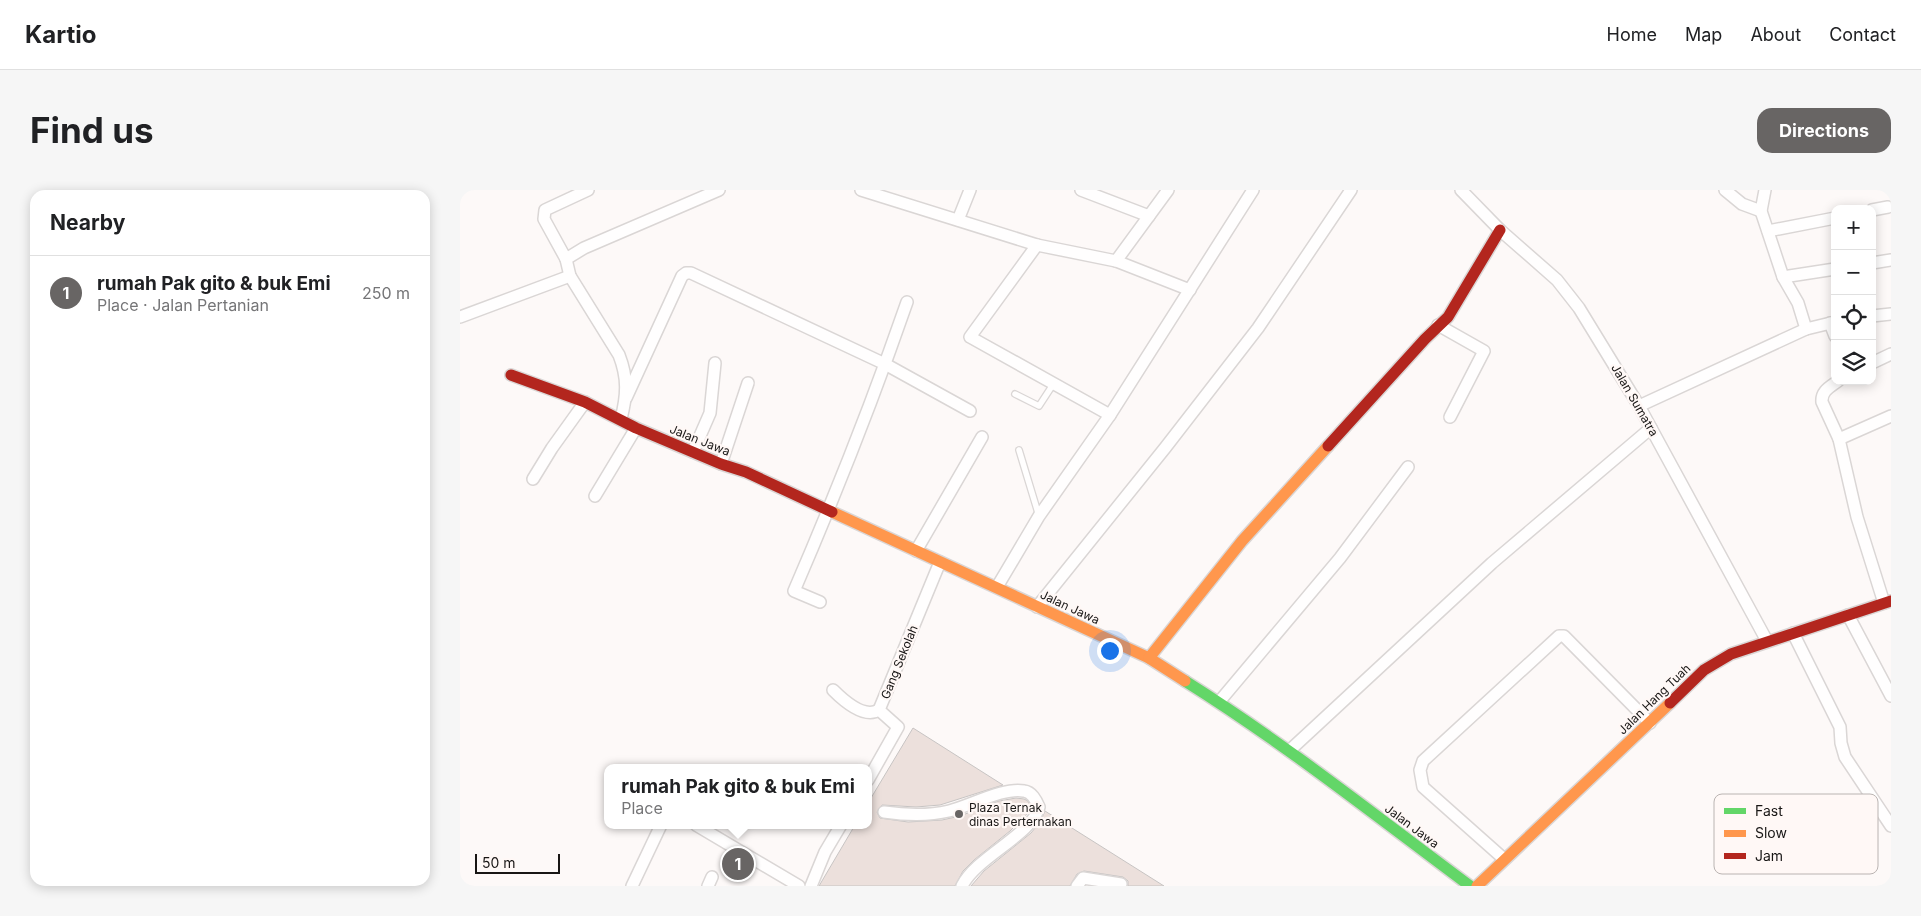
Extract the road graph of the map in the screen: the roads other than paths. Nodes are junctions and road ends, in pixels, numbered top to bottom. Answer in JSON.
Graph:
{"nodes":[{"id":1,"x":588,"y":190,"type":"edge"},
{"id":2,"x":719,"y":190,"type":"edge"},
{"id":3,"x":861,"y":190,"type":"edge"},
{"id":4,"x":970,"y":190,"type":"edge"},
{"id":5,"x":1081,"y":190,"type":"edge"},
{"id":6,"x":1168,"y":190,"type":"edge"},
{"id":7,"x":1252,"y":190,"type":"edge"},
{"id":8,"x":1351,"y":190,"type":"edge"},
{"id":9,"x":1461,"y":190,"type":"edge"},
{"id":10,"x":1725,"y":190,"type":"edge"},
{"id":11,"x":1765,"y":190,"type":"edge"},
{"id":12,"x":1888,"y":207,"type":"dead end"},
{"id":13,"x":1876,"y":209,"type":"edge"},
{"id":14,"x":1761,"y":211,"type":"junction"},
{"id":15,"x":1149,"y":216,"type":"junction"},
{"id":16,"x":1831,"y":219,"type":"edge"},
{"id":17,"x":958,"y":220,"type":"junction"},
{"id":18,"x":1500,"y":230,"type":"junction"},
{"id":19,"x":1768,"y":231,"type":"junction"},
{"id":20,"x":1037,"y":245,"type":"junction"},
{"id":21,"x":566,"y":259,"type":"junction"},
{"id":22,"x":1891,"y":260,"type":"edge"},
{"id":23,"x":1116,"y":261,"type":"junction"},
{"id":24,"x":1876,"y":262,"type":"edge"},
{"id":25,"x":1831,"y":270,"type":"edge"},
{"id":26,"x":570,"y":276,"type":"junction"},
{"id":27,"x":1783,"y":277,"type":"junction"},
{"id":28,"x":1190,"y":290,"type":"junction"},
{"id":29,"x":907,"y":302,"type":"dead end"},
{"id":30,"x":1891,"y":314,"type":"edge"},
{"id":31,"x":1876,"y":316,"type":"edge"},
{"id":32,"x":460,"y":317,"type":"edge"},
{"id":33,"x":1831,"y":322,"type":"edge"},
{"id":34,"x":1438,"y":326,"type":"junction"},
{"id":35,"x":1806,"y":329,"type":"junction"},
{"id":36,"x":1891,"y":354,"type":"edge"},
{"id":37,"x":1876,"y":361,"type":"edge"},
{"id":38,"x":715,"y":363,"type":"dead end"},
{"id":39,"x":885,"y":364,"type":"junction"},
{"id":40,"x":511,"y":375,"type":"dead end"},
{"id":41,"x":748,"y":383,"type":"dead end"},
{"id":42,"x":1054,"y":383,"type":"junction"},
{"id":43,"x":1833,"y":385,"type":"edge"},
{"id":44,"x":1015,"y":394,"type":"dead end"},
{"id":45,"x":626,"y":398,"type":"junction"},
{"id":46,"x":585,"y":402,"type":"junction"},
{"id":47,"x":1639,"y":406,"type":"junction"},
{"id":48,"x":970,"y":411,"type":"dead end"},
{"id":49,"x":1110,"y":415,"type":"junction"},
{"id":50,"x":1891,"y":416,"type":"edge"},
{"id":51,"x":1450,"y":417,"type":"dead end"},
{"id":52,"x":620,"y":419,"type":"junction"},
{"id":53,"x":636,"y":428,"type":"junction"},
{"id":54,"x":1651,"y":428,"type":"junction"},
{"id":55,"x":982,"y":437,"type":"dead end"},
{"id":56,"x":1839,"y":439,"type":"junction"},
{"id":57,"x":1019,"y":450,"type":"dead end"},
{"id":58,"x":693,"y":452,"type":"junction"},
{"id":59,"x":721,"y":464,"type":"junction"},
{"id":60,"x":1408,"y":467,"type":"dead end"},
{"id":61,"x":533,"y":478,"type":"dead end"},
{"id":62,"x":595,"y":496,"type":"dead end"},
{"id":63,"x":828,"y":510,"type":"junction"},
{"id":64,"x":1039,"y":516,"type":"junction"},
{"id":65,"x":916,"y":551,"type":"junction"},
{"id":66,"x":940,"y":562,"type":"junction"},
{"id":67,"x":997,"y":587,"type":"junction"},
{"id":68,"x":820,"y":602,"type":"dead end"},
{"id":69,"x":1888,"y":602,"type":"edge"},
{"id":70,"x":1037,"y":607,"type":"junction"},
{"id":71,"x":1848,"y":615,"type":"junction"},
{"id":72,"x":1794,"y":633,"type":"junction"},
{"id":73,"x":1767,"y":640,"type":"junction"},
{"id":74,"x":1149,"y":658,"type":"junction"},
{"id":75,"x":833,"y":690,"type":"dead end"},
{"id":76,"x":1891,"y":696,"type":"edge"},
{"id":77,"x":1219,"y":702,"type":"junction"},
{"id":78,"x":880,"y":710,"type":"junction"},
{"id":79,"x":1650,"y":723,"type":"junction"},
{"id":80,"x":1289,"y":751,"type":"junction"},
{"id":81,"x":872,"y":773,"type":"edge"},
{"id":82,"x":1870,"y":794,"type":"edge"},
{"id":83,"x":1878,"y":806,"type":"edge"},
{"id":84,"x":884,"y":812,"type":"dead end"},
{"id":85,"x":1891,"y":826,"type":"edge"},
{"id":86,"x":660,"y":829,"type":"edge"},
{"id":87,"x":703,"y":829,"type":"edge"},
{"id":88,"x":839,"y":829,"type":"edge"},
{"id":89,"x":1504,"y":859,"type":"junction"},
{"id":90,"x":1121,"y":884,"type":"dead end"},
{"id":91,"x":632,"y":886,"type":"edge"},
{"id":92,"x":799,"y":886,"type":"edge"},
{"id":93,"x":811,"y":886,"type":"edge"},
{"id":94,"x":962,"y":886,"type":"edge"},
{"id":95,"x":1077,"y":886,"type":"edge"},
{"id":96,"x":1470,"y":886,"type":"edge"},
{"id":97,"x":1477,"y":886,"type":"edge"}],
"edges":[{"from":1,"to":21,"type":"street"},
{"from":2,"to":21,"type":"street"},
{"from":3,"to":17,"type":"street"},
{"from":4,"to":17,"type":"street"},
{"from":5,"to":15,"type":"street"},
{"from":6,"to":15,"type":"street"},
{"from":7,"to":28,"type":"street"},
{"from":8,"to":70,"type":"street"},
{"from":9,"to":18,"type":"street","name":"Jalan Sumatra"},
{"from":10,"to":14,"type":"street"},
{"from":11,"to":14,"type":"street"},
{"from":12,"to":13,"type":"street"},
{"from":14,"to":19,"type":"street"},
{"from":15,"to":23,"type":"street"},
{"from":16,"to":19,"type":"street"},
{"from":17,"to":20,"type":"street"},
{"from":18,"to":34,"type":"street"},
{"from":18,"to":47,"type":"street","name":"Jalan Sumatra"},
{"from":19,"to":27,"type":"street"},
{"from":20,"to":23,"type":"street"},
{"from":20,"to":42,"type":"street"},
{"from":21,"to":26,"type":"street"},
{"from":22,"to":24,"type":"street"},
{"from":23,"to":28,"type":"street"},
{"from":25,"to":27,"type":"street"},
{"from":26,"to":32,"type":"street"},
{"from":26,"to":45,"type":"street"},
{"from":27,"to":35,"type":"street"},
{"from":28,"to":49,"type":"street"},
{"from":29,"to":39,"type":"street"},
{"from":30,"to":31,"type":"street"},
{"from":33,"to":35,"type":"street"},
{"from":34,"to":51,"type":"street"},
{"from":34,"to":74,"type":"street"},
{"from":35,"to":47,"type":"street"},
{"from":36,"to":37,"type":"street"},
{"from":38,"to":58,"type":"street"},
{"from":39,"to":45,"type":"street"},
{"from":39,"to":48,"type":"street"},
{"from":39,"to":63,"type":"street"},
{"from":40,"to":46,"type":"street","name":"Jalan Jawa"},
{"from":41,"to":59,"type":"street"},
{"from":42,"to":44,"type":"lane"},
{"from":42,"to":49,"type":"street"},
{"from":43,"to":56,"type":"street"},
{"from":45,"to":52,"type":"street"},
{"from":46,"to":52,"type":"street","name":"Jalan Jawa"},
{"from":46,"to":61,"type":"street"},
{"from":47,"to":54,"type":"street","name":"Jalan Sumatra"},
{"from":49,"to":64,"type":"street"},
{"from":50,"to":56,"type":"street"},
{"from":52,"to":53,"type":"street","name":"Jalan Jawa"},
{"from":53,"to":58,"type":"street","name":"Jalan Jawa"},
{"from":53,"to":62,"type":"street"},
{"from":54,"to":73,"type":"street","name":"Jalan Sumatra"},
{"from":54,"to":80,"type":"street"},
{"from":55,"to":65,"type":"street"},
{"from":56,"to":69,"type":"street"},
{"from":57,"to":64,"type":"lane"},
{"from":58,"to":59,"type":"street","name":"Jalan Jawa"},
{"from":59,"to":63,"type":"street","name":"Jalan Jawa"},
{"from":60,"to":77,"type":"street"},
{"from":63,"to":65,"type":"street","name":"Jalan Jawa"},
{"from":63,"to":68,"type":"street"},
{"from":64,"to":67,"type":"street"},
{"from":65,"to":66,"type":"street","name":"Jalan Jawa"},
{"from":66,"to":67,"type":"street","name":"Jalan Jawa"},
{"from":66,"to":78,"type":"street","name":"Gang Sekolah"},
{"from":67,"to":70,"type":"street","name":"Jalan Jawa"},
{"from":69,"to":71,"type":"street","name":"Jalan Hang Tuah"},
{"from":70,"to":74,"type":"street","name":"Jalan Jawa"},
{"from":71,"to":72,"type":"street","name":"Jalan Hang Tuah"},
{"from":71,"to":76,"type":"street"},
{"from":72,"to":73,"type":"street","name":"Jalan Hang Tuah"},
{"from":72,"to":82,"type":"street"},
{"from":73,"to":79,"type":"street","name":"Jalan Hang Tuah"},
{"from":74,"to":77,"type":"street","name":"Jalan Jawa"},
{"from":75,"to":78,"type":"street"},
{"from":77,"to":80,"type":"street","name":"Jalan Jawa"},
{"from":78,"to":81,"type":"street","name":"Gang Sekolah"},
{"from":79,"to":89,"type":"street","name":"Jalan Hang Tuah"},
{"from":79,"to":89,"type":"street"},
{"from":80,"to":96,"type":"street","name":"Jalan Jawa"},
{"from":83,"to":85,"type":"street"},
{"from":84,"to":94,"type":"street"},
{"from":86,"to":91,"type":"street"},
{"from":87,"to":92,"type":"street"},
{"from":88,"to":93,"type":"street"},
{"from":89,"to":97,"type":"street","name":"Jalan Hang Tuah"},
{"from":90,"to":95,"type":"street"}]}
